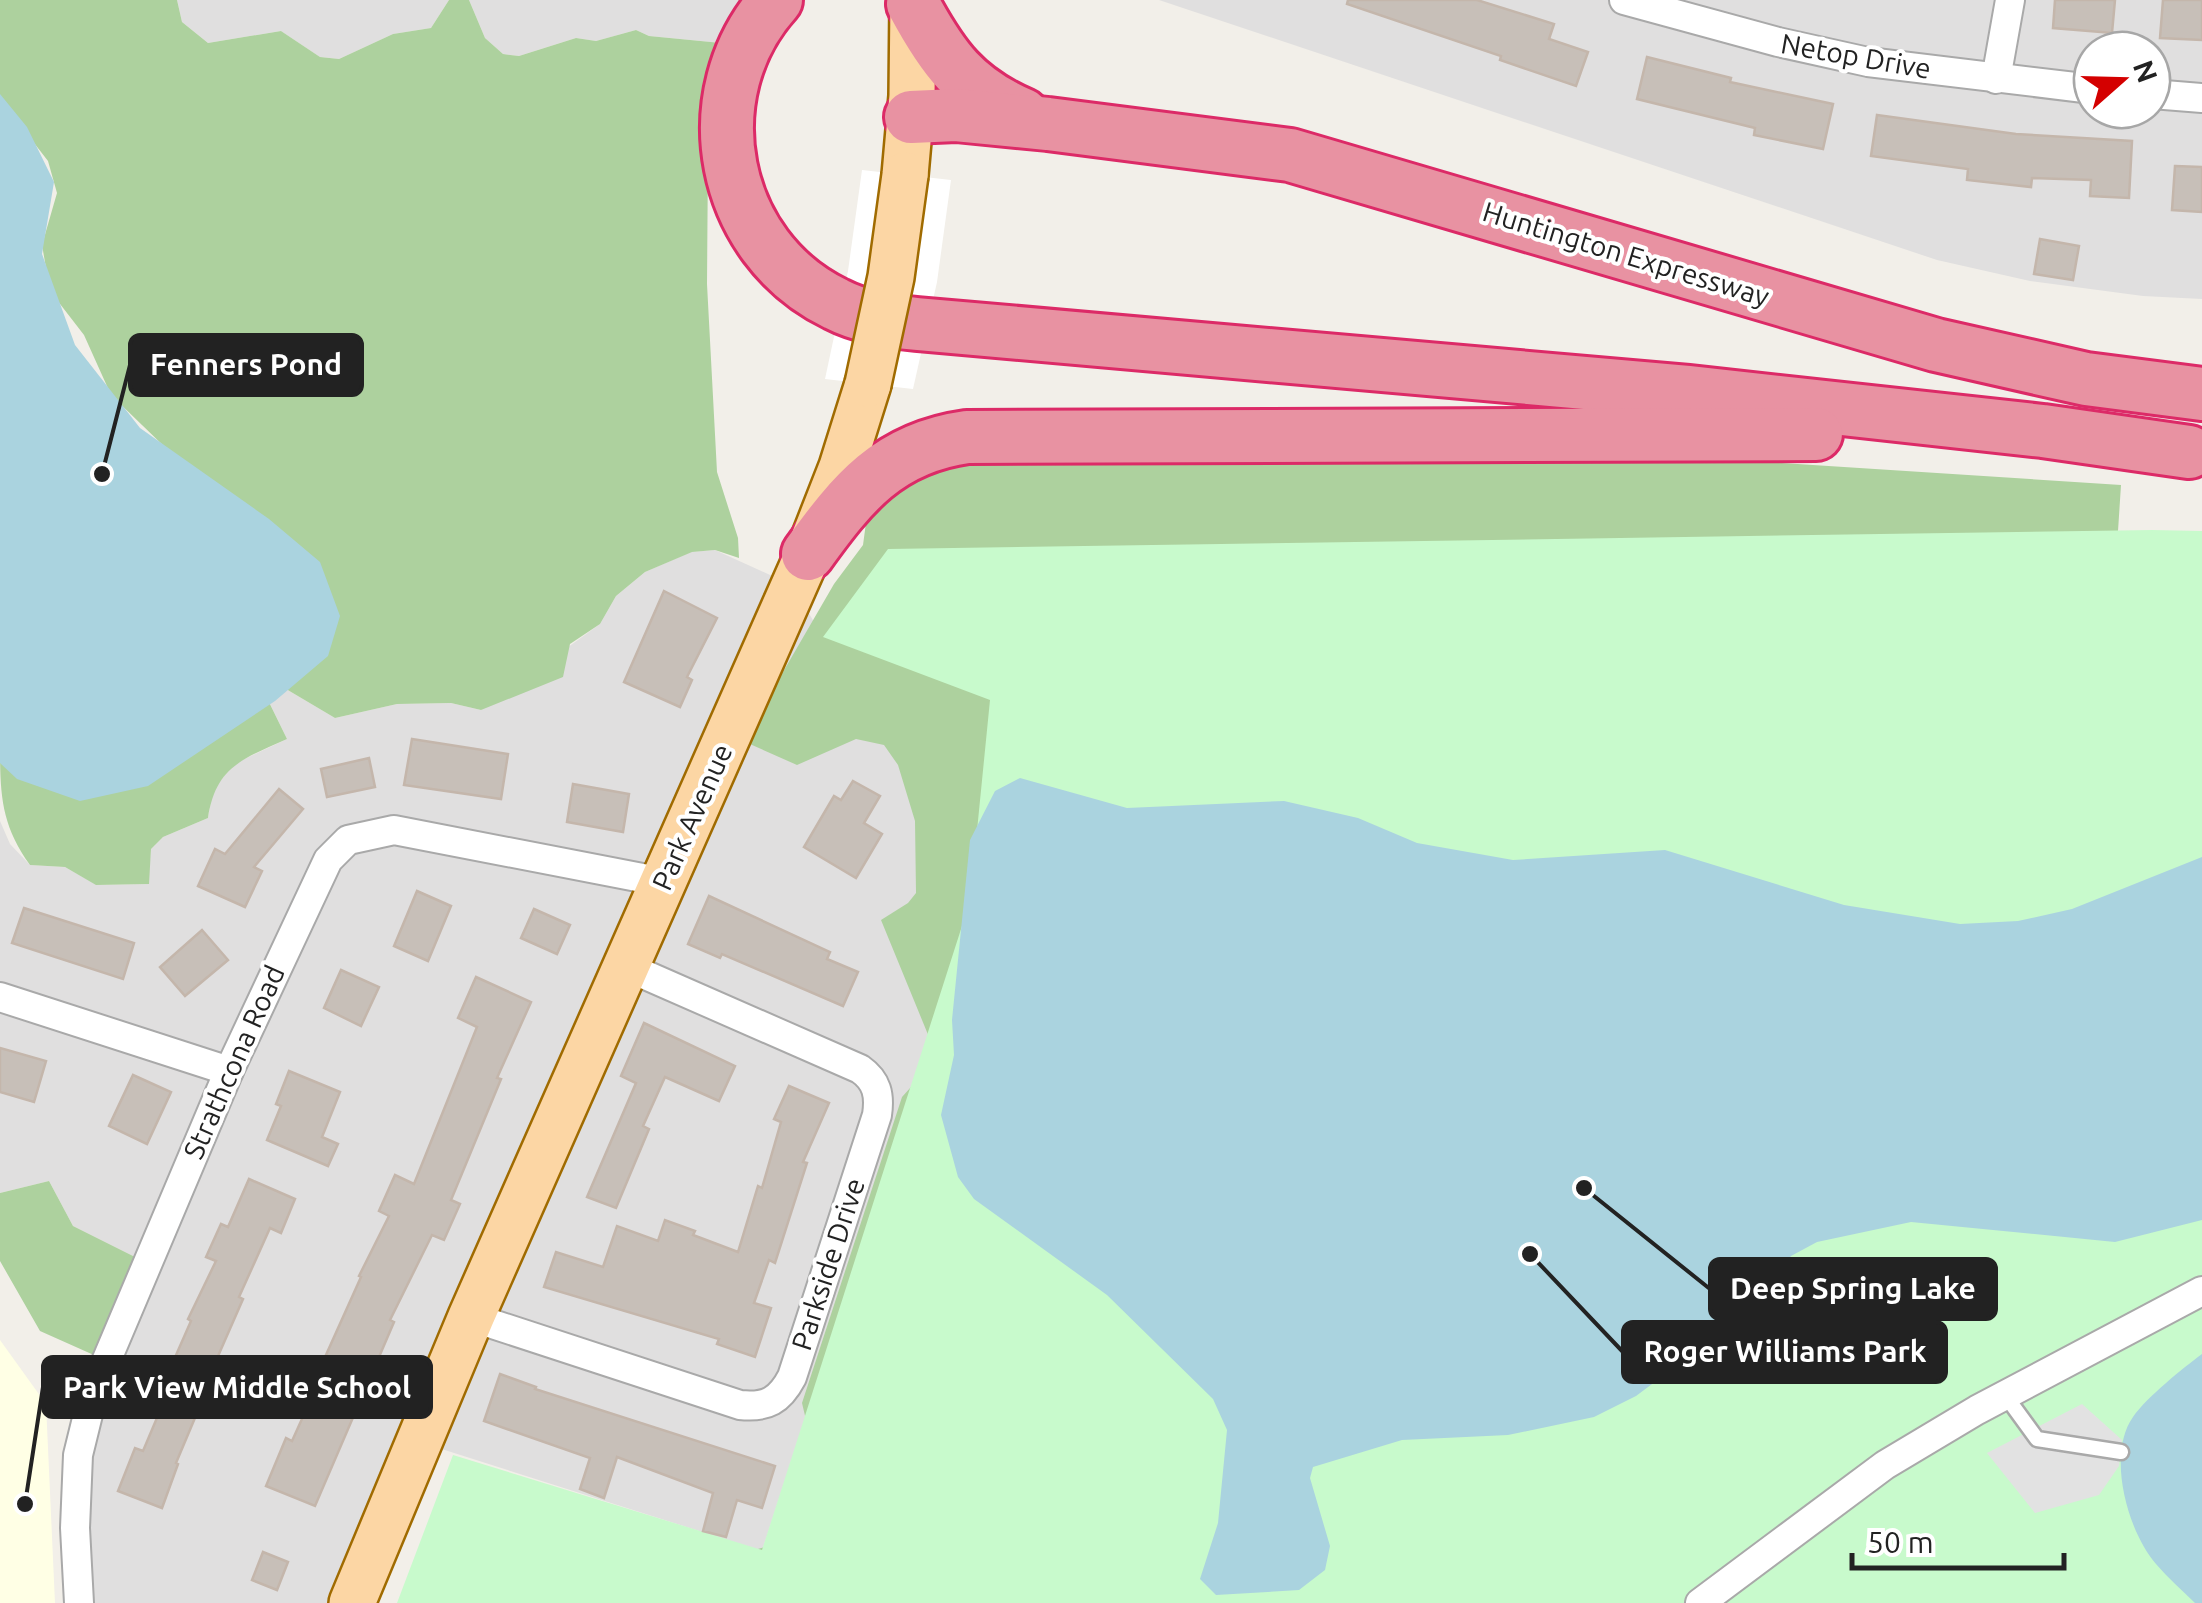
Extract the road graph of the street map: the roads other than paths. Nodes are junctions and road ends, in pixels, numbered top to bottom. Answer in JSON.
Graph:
{"nodes":[{"id":1,"x":776,"y":0,"type":"edge"},
{"id":2,"x":1624,"y":0,"type":"edge"},
{"id":3,"x":2010,"y":0,"type":"edge"},
{"id":4,"x":913,"y":2,"type":"edge"},
{"id":5,"x":1996,"y":79,"type":"junction"},
{"id":6,"x":2072,"y":87,"type":"edge"},
{"id":7,"x":2172,"y":96,"type":"edge"},
{"id":8,"x":2202,"y":98,"type":"edge"},
{"id":9,"x":911,"y":117,"type":"junction"},
{"id":10,"x":1048,"y":124,"type":"junction"},
{"id":11,"x":2202,"y":394,"type":"edge"},
{"id":12,"x":2195,"y":452,"type":"edge"},
{"id":13,"x":808,"y":554,"type":"junction"},
{"id":14,"x":663,"y":882,"type":"junction"},
{"id":15,"x":625,"y":966,"type":"junction"},
{"id":16,"x":0,"y":997,"type":"edge"},
{"id":17,"x":228,"y":1072,"type":"junction"},
{"id":18,"x":2202,"y":1291,"type":"edge"},
{"id":19,"x":472,"y":1317,"type":"junction"},
{"id":20,"x":2005,"y":1394,"type":"junction"},
{"id":21,"x":2120,"y":1452,"type":"dead end"},
{"id":22,"x":80,"y":1603,"type":"edge"},
{"id":23,"x":352,"y":1603,"type":"edge"},
{"id":24,"x":1700,"y":1603,"type":"edge"}],
"edges":[{"from":1,"to":12,"type":"highway"},
{"from":2,"to":5,"type":"street","name":"Netop Drive"},
{"from":3,"to":5,"type":"street"},
{"from":4,"to":9,"type":"main road","name":"Park Avenue"},
{"from":4,"to":10,"type":"highway"},
{"from":5,"to":6,"type":"street","name":"Netop Drive"},
{"from":7,"to":8,"type":"street"},
{"from":9,"to":10,"type":"highway"},
{"from":9,"to":13,"type":"main road","name":"Park Avenue","bridge":true},
{"from":10,"to":11,"type":"highway","name":"Huntington Expressway"},
{"from":12,"to":13,"type":"highway"},
{"from":13,"to":14,"type":"main road","name":"Park Avenue"},
{"from":14,"to":15,"type":"main road","name":"Park Avenue"},
{"from":14,"to":17,"type":"street","name":"Strathcona Road"},
{"from":15,"to":19,"type":"main road","name":"Park Avenue"},
{"from":15,"to":19,"type":"street","name":"Parkside Drive"},
{"from":16,"to":17,"type":"street"},
{"from":17,"to":22,"type":"street","name":"Strathcona Road"},
{"from":18,"to":20,"type":"street"},
{"from":19,"to":23,"type":"main road","name":"Park Avenue"},
{"from":20,"to":21,"type":"lane"},
{"from":20,"to":24,"type":"street"}]}
